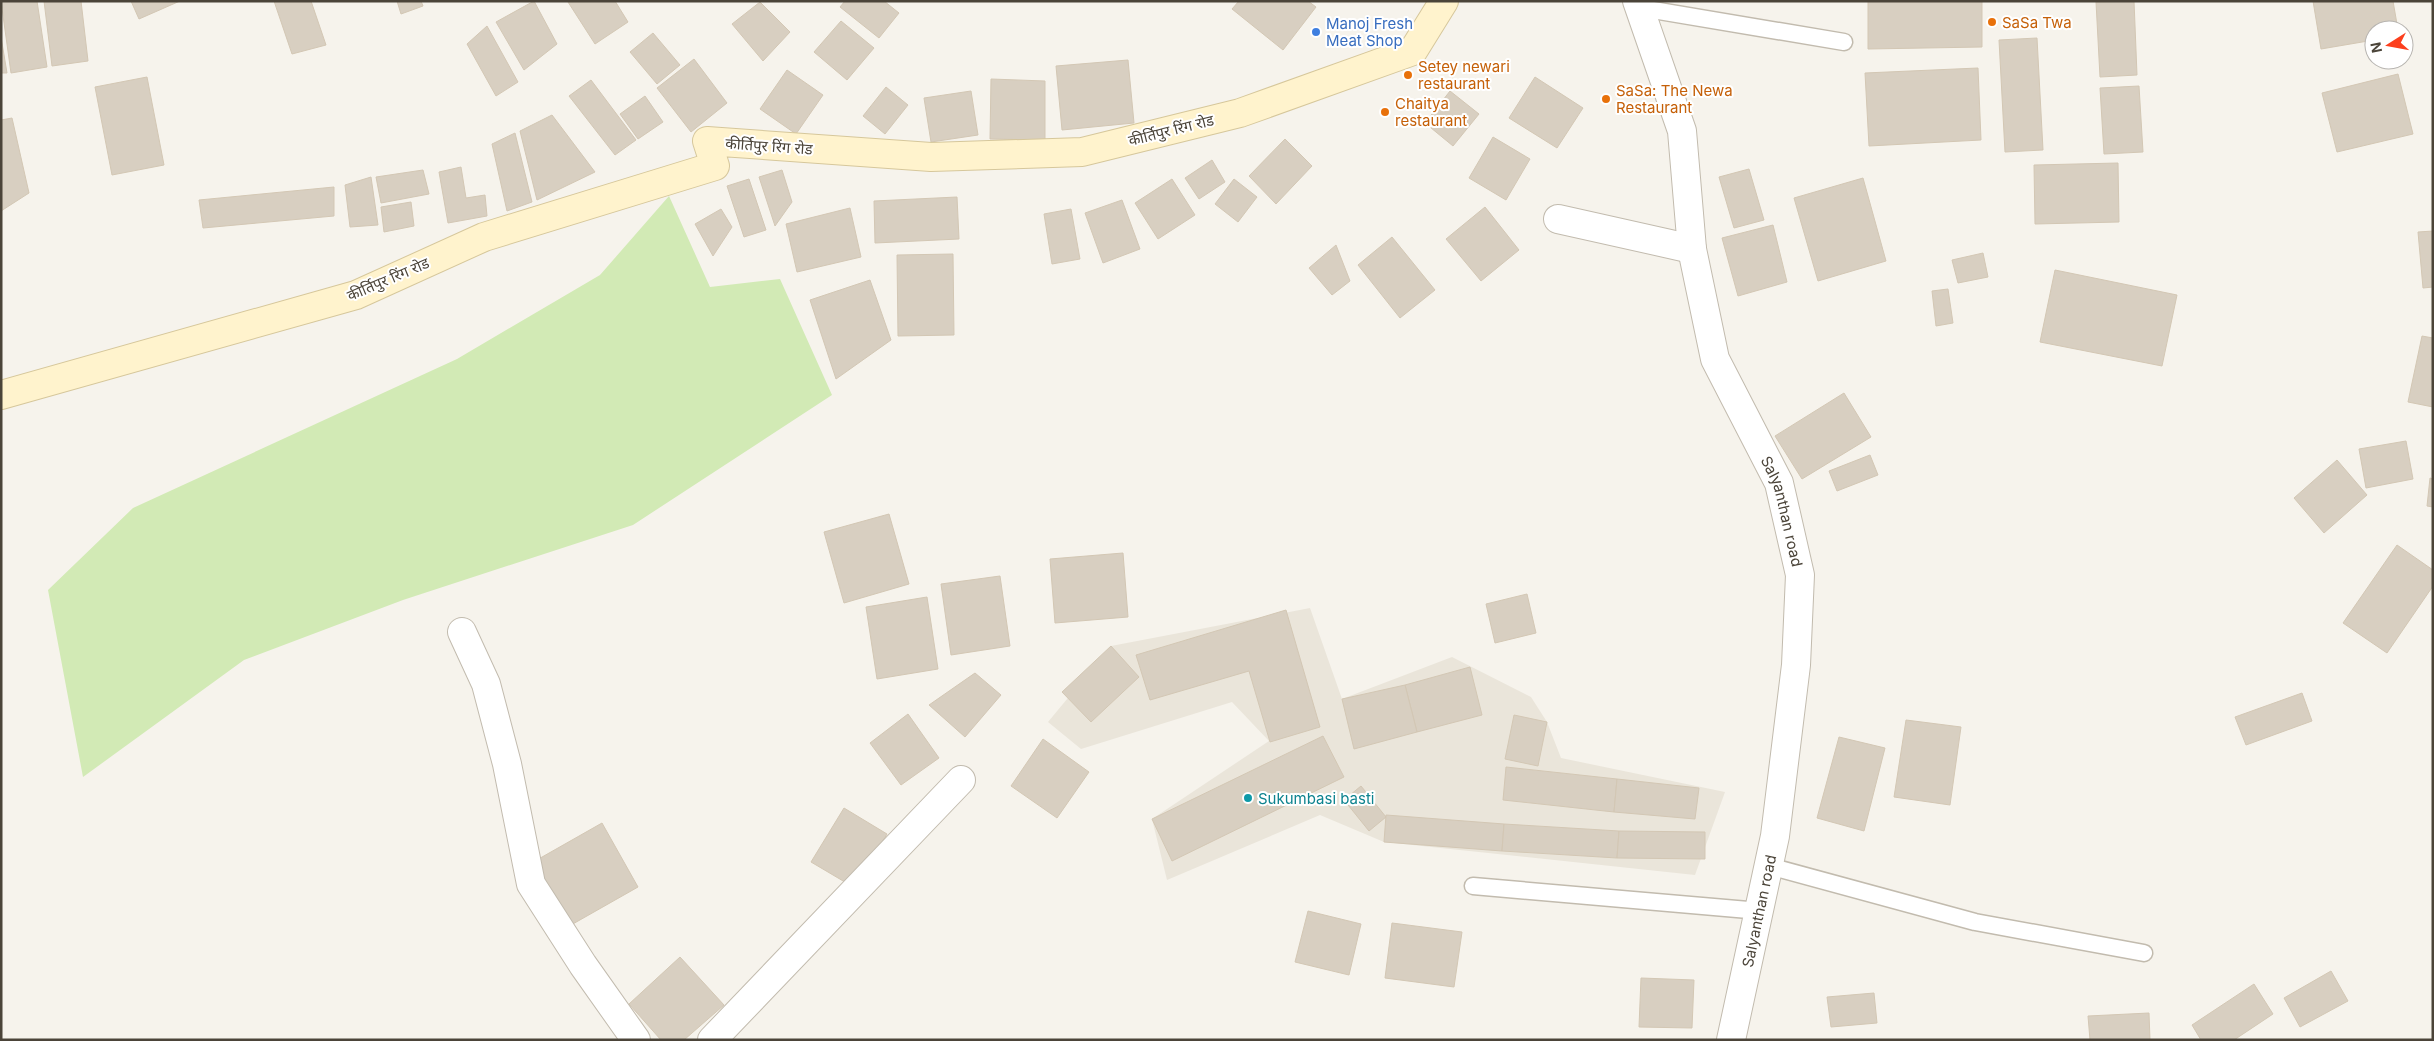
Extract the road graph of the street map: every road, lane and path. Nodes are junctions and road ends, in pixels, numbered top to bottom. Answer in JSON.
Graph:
{"nodes":[{"id":1,"x":1444,"y":1,"type":"edge"},
{"id":2,"x":1639,"y":4,"type":"edge"},
{"id":3,"x":1844,"y":42,"type":"dead end"},
{"id":4,"x":1558,"y":219,"type":"dead end"},
{"id":5,"x":1692,"y":249,"type":"junction"},
{"id":6,"x":1,"y":395,"type":"edge"},
{"id":7,"x":462,"y":632,"type":"dead end"},
{"id":8,"x":961,"y":780,"type":"dead end"},
{"id":9,"x":1770,"y":866,"type":"junction"},
{"id":10,"x":1473,"y":886,"type":"dead end"},
{"id":11,"x":1760,"y":911,"type":"junction"},
{"id":12,"x":2144,"y":953,"type":"dead end"},
{"id":13,"x":636,"y":1040,"type":"edge"},
{"id":14,"x":712,"y":1040,"type":"edge"},
{"id":15,"x":1731,"y":1040,"type":"edge"}],
"edges":[{"from":1,"to":6,"type":"street","name":"कीर्तिपुर रिंग रोड"},
{"from":2,"to":3,"type":"lane"},
{"from":2,"to":5,"type":"street","name":"Salyanthan road"},
{"from":4,"to":5,"type":"street"},
{"from":5,"to":9,"type":"street","name":"Salyanthan road"},
{"from":7,"to":13,"type":"street"},
{"from":8,"to":14,"type":"street"},
{"from":9,"to":11,"type":"street","name":"Salyanthan road"},
{"from":9,"to":12,"type":"lane"},
{"from":10,"to":11,"type":"lane"},
{"from":11,"to":15,"type":"street","name":"Salyanthan road"}]}
